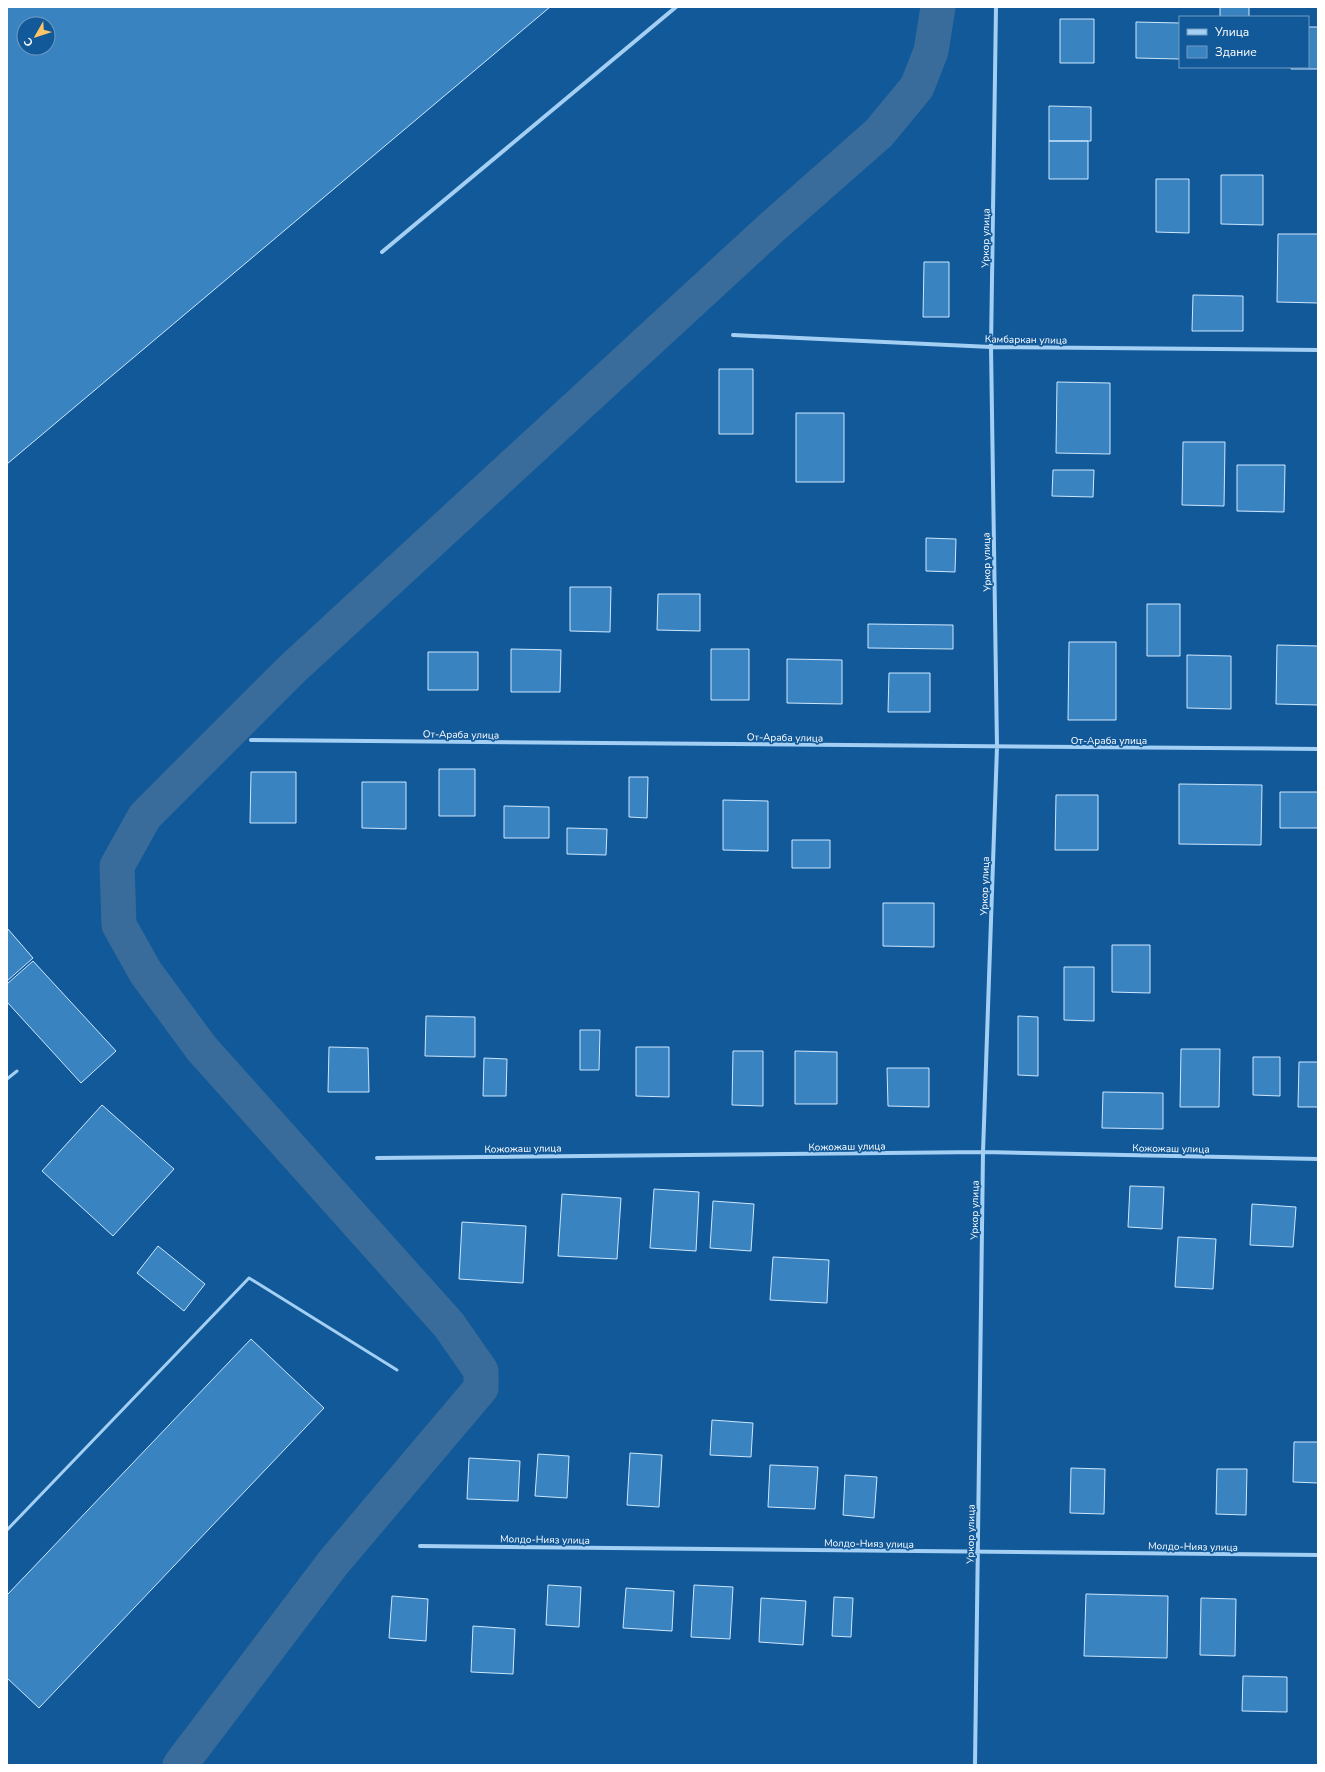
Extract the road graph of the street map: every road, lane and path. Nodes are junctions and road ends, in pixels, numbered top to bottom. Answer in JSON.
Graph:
{"nodes":[{"id":1,"x":676,"y":7,"type":"edge"},
{"id":2,"x":996,"y":7,"type":"edge"},
{"id":3,"x":382,"y":252,"type":"dead end"},
{"id":4,"x":733,"y":335,"type":"dead end"},
{"id":5,"x":991,"y":347,"type":"junction"},
{"id":6,"x":1318,"y":350,"type":"edge"},
{"id":7,"x":251,"y":740,"type":"dead end"},
{"id":8,"x":997,"y":747,"type":"junction"},
{"id":9,"x":1318,"y":749,"type":"edge"},
{"id":10,"x":17,"y":1071,"type":"dead end"},
{"id":11,"x":7,"y":1079,"type":"edge"},
{"id":12,"x":982,"y":1152,"type":"junction"},
{"id":13,"x":377,"y":1158,"type":"dead end"},
{"id":14,"x":1318,"y":1159,"type":"edge"},
{"id":15,"x":397,"y":1370,"type":"dead end"},
{"id":16,"x":7,"y":1530,"type":"edge"},
{"id":17,"x":420,"y":1546,"type":"dead end"},
{"id":18,"x":978,"y":1552,"type":"junction"},
{"id":19,"x":1318,"y":1555,"type":"edge"},
{"id":20,"x":975,"y":1765,"type":"edge"}],
"edges":[{"from":1,"to":3,"type":"street"},
{"from":2,"to":5,"type":"street","name":"Уркор улица"},
{"from":4,"to":5,"type":"street","name":"Камбаркан улица"},
{"from":5,"to":6,"type":"street","name":"Камбаркан улица"},
{"from":5,"to":8,"type":"street","name":"Уркор улица"},
{"from":7,"to":8,"type":"street","name":"От-Араба улица"},
{"from":8,"to":9,"type":"street","name":"От-Араба улица"},
{"from":8,"to":12,"type":"street","name":"Уркор улица"},
{"from":10,"to":11,"type":"lane"},
{"from":12,"to":13,"type":"street","name":"Кожожаш улица"},
{"from":12,"to":14,"type":"street","name":"Кожожаш улица"},
{"from":12,"to":18,"type":"street","name":"Уркор улица"},
{"from":15,"to":16,"type":"lane"},
{"from":17,"to":18,"type":"street","name":"Молдо-Нияз улица"},
{"from":18,"to":19,"type":"street","name":"Молдо-Нияз улица"},
{"from":18,"to":20,"type":"street","name":"Уркор улица"}]}
